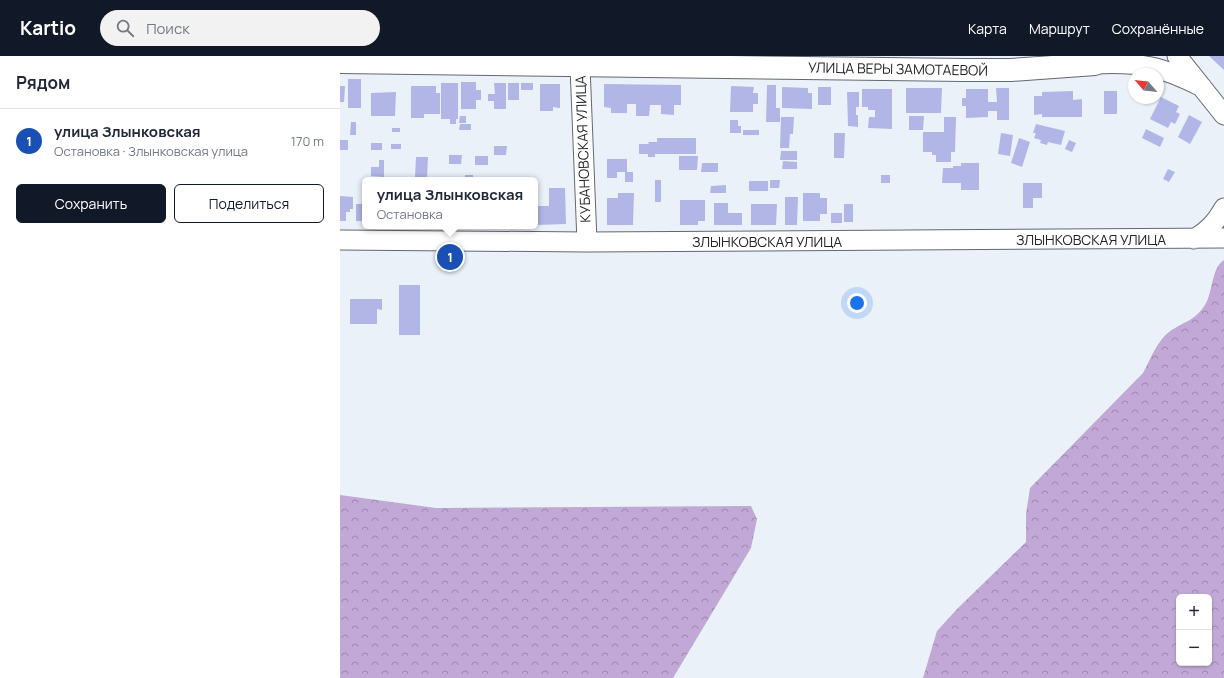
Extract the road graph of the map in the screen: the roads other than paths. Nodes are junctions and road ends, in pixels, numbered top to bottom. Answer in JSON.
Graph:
{"nodes":[{"id":1,"x":1177,"y":56,"type":"edge"},
{"id":2,"x":1100,"y":60,"type":"edge"},
{"id":3,"x":580,"y":61,"type":"edge"},
{"id":4,"x":340,"y":62,"type":"edge"},
{"id":5,"x":1202,"y":87,"type":"junction"},
{"id":6,"x":1224,"y":115,"type":"edge"},
{"id":7,"x":1224,"y":208,"type":"edge"},
{"id":8,"x":1224,"y":238,"type":"edge"},
{"id":9,"x":1194,"y":239,"type":"junction"},
{"id":10,"x":340,"y":240,"type":"edge"},
{"id":11,"x":586,"y":242,"type":"junction"}],
"edges":[{"from":1,"to":5,"type":"street"},
{"from":2,"to":3,"type":"street","name":"УЛИЦА ВЕРЫ ЗАМОТАЕВОЙ"},
{"from":2,"to":5,"type":"street","name":"УЛИЦА ВЕРЫ ЗАМОТАЕВОЙ"},
{"from":3,"to":4,"type":"street","name":"УЛИЦА ВЕРЫ ЗАМОТАЕВОЙ"},
{"from":3,"to":11,"type":"street","name":"КУБАНОВСКАЯ УЛИЦА"},
{"from":5,"to":6,"type":"street"},
{"from":7,"to":9,"type":"street"},
{"from":8,"to":9,"type":"street","name":"ЗЛЫНКОВСКАЯ УЛИЦА"},
{"from":9,"to":11,"type":"street","name":"ЗЛЫНКОВСКАЯ УЛИЦА"},
{"from":10,"to":11,"type":"street","name":"ЗЛЫНКОВСКАЯ УЛИЦА"}]}
